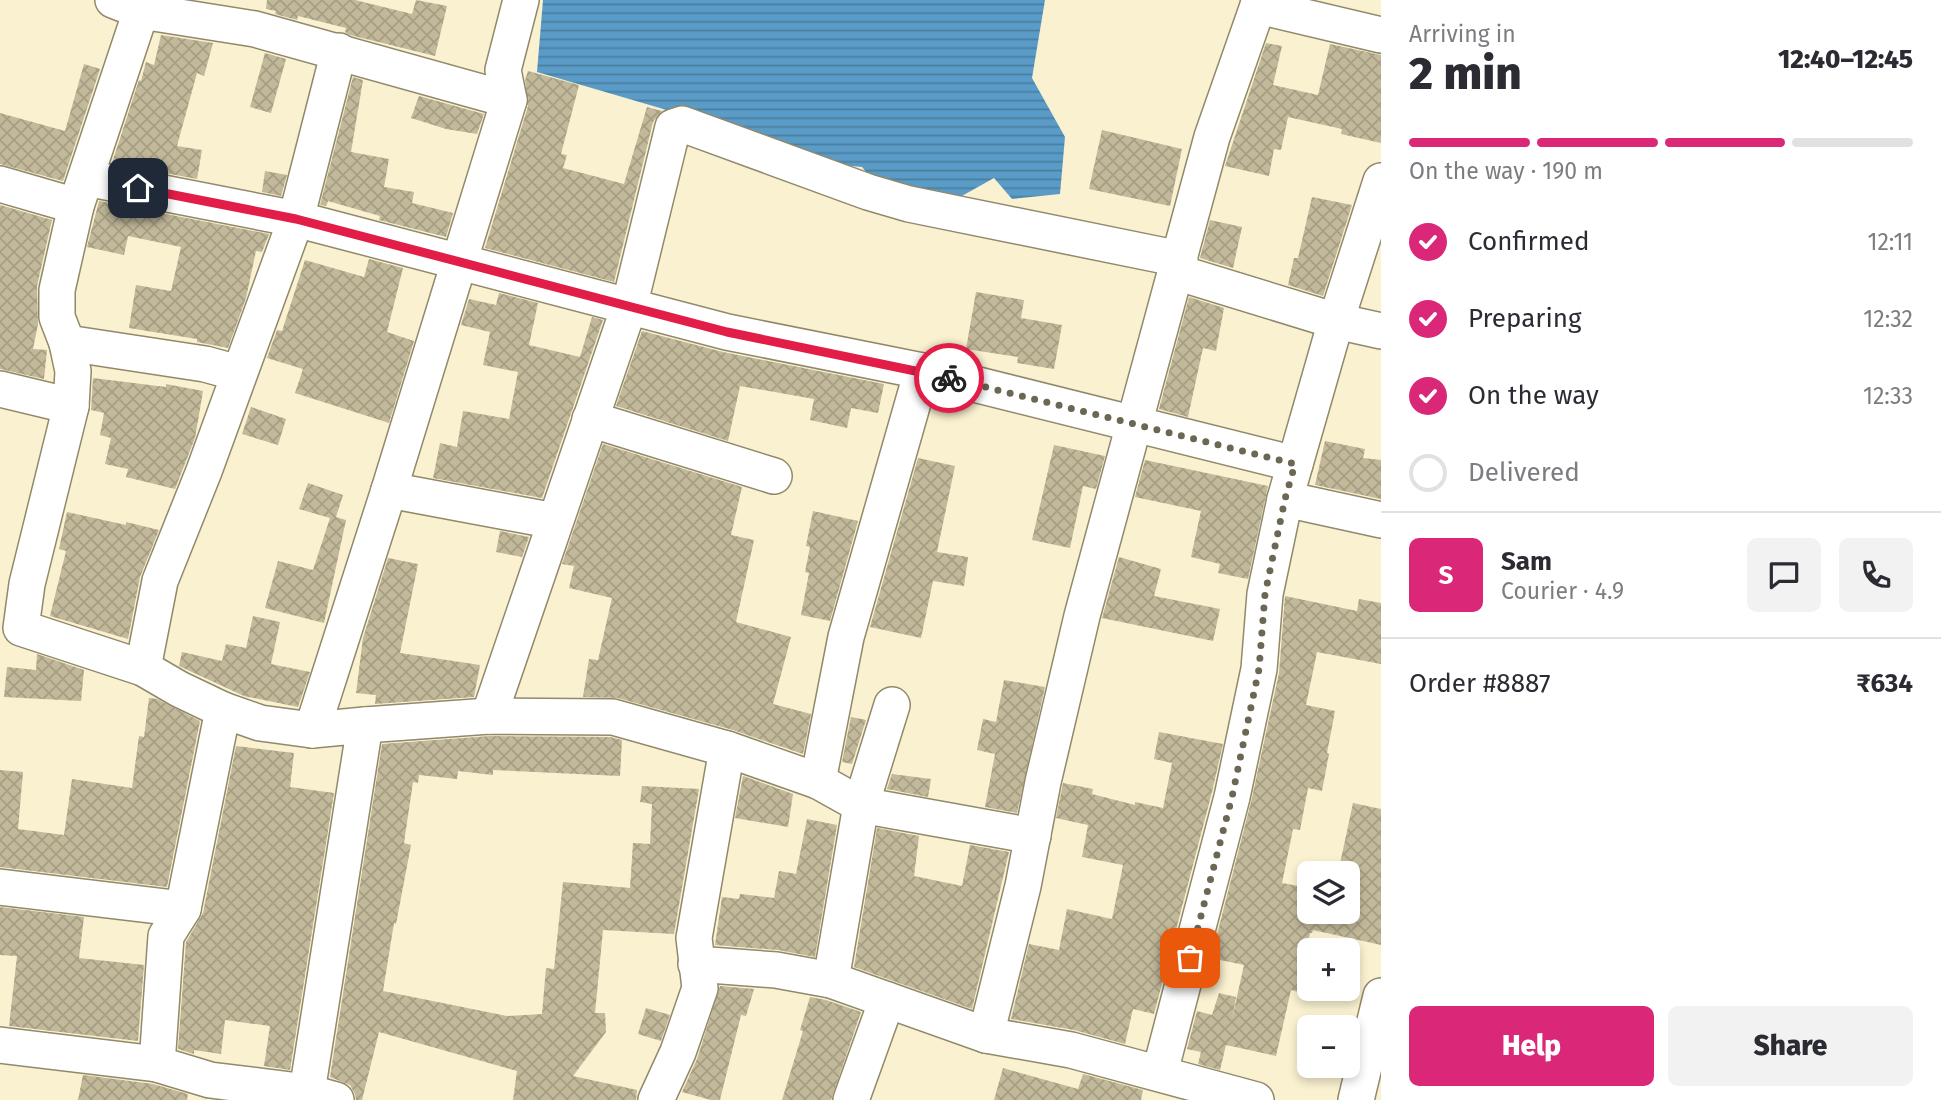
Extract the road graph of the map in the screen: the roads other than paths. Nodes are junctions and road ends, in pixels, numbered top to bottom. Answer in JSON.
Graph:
{"nodes":[{"id":1,"x":521,"y":0,"type":"edge"},
{"id":2,"x":1259,"y":3,"type":"edge"},
{"id":3,"x":150,"y":6,"type":"edge"},
{"id":4,"x":1381,"y":35,"type":"edge"},
{"id":5,"x":339,"y":51,"type":"junction"},
{"id":6,"x":509,"y":100,"type":"junction"},
{"id":7,"x":1381,"y":181,"type":"edge"},
{"id":8,"x":0,"y":184,"type":"edge"},
{"id":9,"x":81,"y":192,"type":"junction"},
{"id":10,"x":296,"y":219,"type":"junction"},
{"id":11,"x":459,"y":262,"type":"junction"},
{"id":12,"x":1178,"y":265,"type":"junction"},
{"id":13,"x":629,"y":307,"type":"junction"},
{"id":14,"x":1336,"y":321,"type":"junction"},
{"id":15,"x":1381,"y":331,"type":"edge"},
{"id":16,"x":67,"y":343,"type":"junction"},
{"id":17,"x":922,"y":372,"type":"junction"},
{"id":18,"x":238,"y":373,"type":"junction"},
{"id":19,"x":0,"y":389,"type":"edge"},
{"id":20,"x":71,"y":406,"type":"junction"},
{"id":21,"x":590,"y":419,"type":"junction"},
{"id":22,"x":1133,"y":424,"type":"junction"},
{"id":23,"x":1295,"y":464,"type":"junction"},
{"id":24,"x":774,"y":476,"type":"dead end"},
{"id":25,"x":389,"y":490,"type":"junction"},
{"id":26,"x":1285,"y":499,"type":"junction"},
{"id":27,"x":1381,"y":520,"type":"edge"},
{"id":28,"x":555,"y":521,"type":"junction"},
{"id":29,"x":10,"y":625,"type":"edge"},
{"id":30,"x":143,"y":668,"type":"junction"},
{"id":31,"x":892,"y":705,"type":"dead end"},
{"id":32,"x":223,"y":710,"type":"junction"},
{"id":33,"x":489,"y":716,"type":"junction"},
{"id":34,"x":365,"y":725,"type":"junction"},
{"id":35,"x":312,"y":730,"type":"junction"},
{"id":36,"x":727,"y":749,"type":"junction"},
{"id":37,"x":818,"y":781,"type":"junction"},
{"id":38,"x":861,"y":805,"type":"junction"},
{"id":39,"x":1033,"y":836,"type":"junction"},
{"id":40,"x":0,"y":887,"type":"edge"},
{"id":41,"x":183,"y":909,"type":"junction"},
{"id":42,"x":696,"y":964,"type":"junction"},
{"id":43,"x":831,"y":980,"type":"junction"},
{"id":44,"x":1381,"y":996,"type":"edge"},
{"id":45,"x":887,"y":1000,"type":"junction"},
{"id":46,"x":986,"y":1035,"type":"junction"},
{"id":47,"x":0,"y":1045,"type":"edge"},
{"id":48,"x":157,"y":1065,"type":"junction"},
{"id":49,"x":1160,"y":1072,"type":"junction"},
{"id":50,"x":206,"y":1090,"type":"edge"},
{"id":51,"x":322,"y":1096,"type":"edge"},
{"id":52,"x":656,"y":1100,"type":"edge"},
{"id":53,"x":851,"y":1100,"type":"edge"},
{"id":54,"x":1256,"y":1100,"type":"edge"},
{"id":55,"x":1356,"y":1100,"type":"edge"}],
"edges":[{"from":1,"to":6,"type":"street"},
{"from":2,"to":4,"type":"street"},
{"from":2,"to":12,"type":"street"},
{"from":3,"to":5,"type":"street"},
{"from":3,"to":9,"type":"street"},
{"from":5,"to":6,"type":"street"},
{"from":5,"to":10,"type":"street"},
{"from":6,"to":11,"type":"street"},
{"from":7,"to":14,"type":"street"},
{"from":8,"to":9,"type":"street"},
{"from":9,"to":10,"type":"street"},
{"from":9,"to":16,"type":"street"},
{"from":10,"to":11,"type":"street"},
{"from":10,"to":18,"type":"street"},
{"from":11,"to":13,"type":"street"},
{"from":11,"to":25,"type":"street"},
{"from":12,"to":13,"type":"street"},
{"from":12,"to":14,"type":"street"},
{"from":12,"to":22,"type":"street"},
{"from":13,"to":17,"type":"street"},
{"from":13,"to":21,"type":"street"},
{"from":14,"to":15,"type":"street"},
{"from":14,"to":23,"type":"street"},
{"from":16,"to":18,"type":"street"},
{"from":16,"to":20,"type":"street"},
{"from":17,"to":22,"type":"street"},
{"from":17,"to":37,"type":"street"},
{"from":18,"to":30,"type":"street"},
{"from":19,"to":20,"type":"street"},
{"from":20,"to":29,"type":"street"},
{"from":21,"to":24,"type":"street"},
{"from":21,"to":28,"type":"street"},
{"from":22,"to":23,"type":"street"},
{"from":22,"to":39,"type":"street"},
{"from":23,"to":26,"type":"street"},
{"from":25,"to":28,"type":"street"},
{"from":25,"to":35,"type":"street"},
{"from":26,"to":27,"type":"street"},
{"from":26,"to":49,"type":"street"},
{"from":28,"to":33,"type":"street"},
{"from":29,"to":30,"type":"street"},
{"from":30,"to":32,"type":"street"},
{"from":31,"to":38,"type":"street"},
{"from":32,"to":35,"type":"street"},
{"from":32,"to":41,"type":"street"},
{"from":33,"to":34,"type":"street"},
{"from":33,"to":36,"type":"street"},
{"from":34,"to":35,"type":"street"},
{"from":34,"to":51,"type":"street"},
{"from":36,"to":37,"type":"street"},
{"from":36,"to":42,"type":"street"},
{"from":37,"to":38,"type":"street"},
{"from":38,"to":39,"type":"street"},
{"from":38,"to":43,"type":"street"},
{"from":39,"to":46,"type":"street"},
{"from":40,"to":41,"type":"street"},
{"from":41,"to":48,"type":"street"},
{"from":42,"to":43,"type":"street"},
{"from":42,"to":52,"type":"street"},
{"from":43,"to":45,"type":"street"},
{"from":44,"to":55,"type":"street"},
{"from":45,"to":46,"type":"street"},
{"from":45,"to":53,"type":"street"},
{"from":46,"to":49,"type":"street"},
{"from":47,"to":48,"type":"street"},
{"from":48,"to":50,"type":"street"},
{"from":49,"to":54,"type":"street"},
{"from":50,"to":51,"type":"street"}]}
